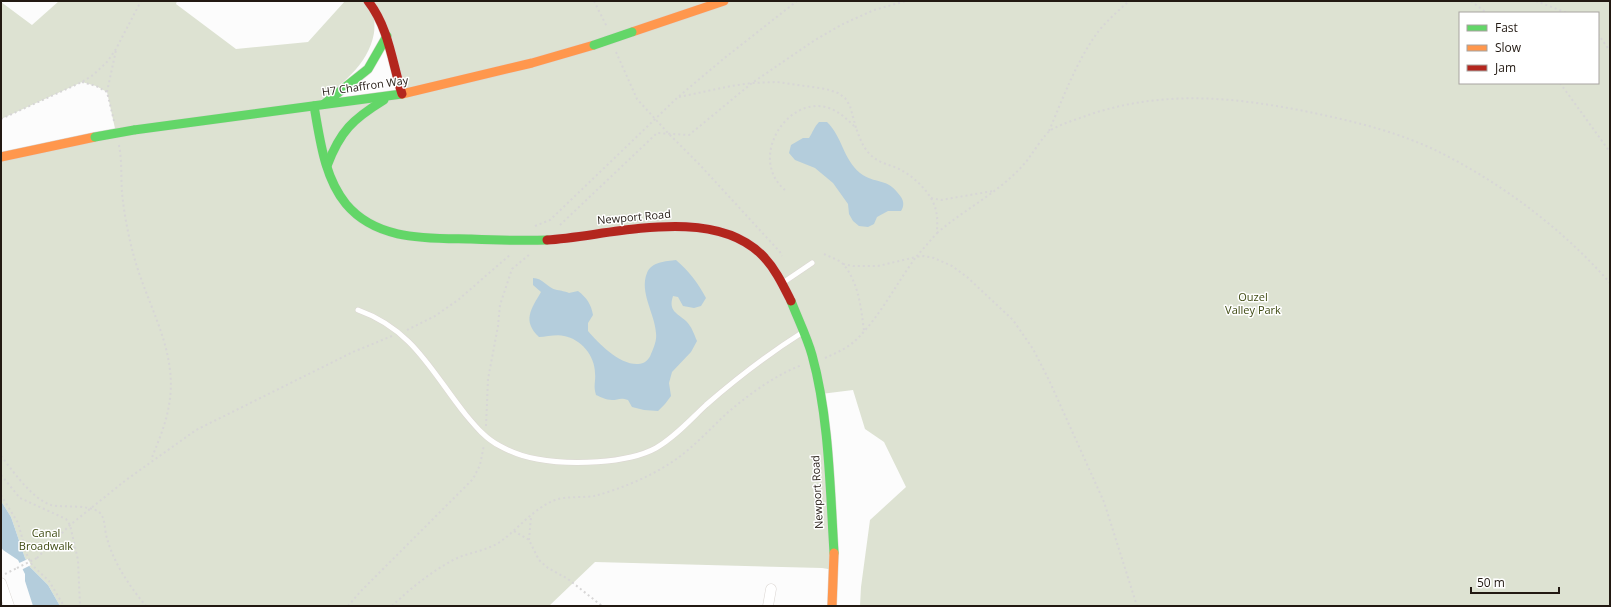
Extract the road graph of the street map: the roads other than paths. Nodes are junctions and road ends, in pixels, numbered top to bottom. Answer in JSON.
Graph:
{"nodes":[{"id":1,"x":368,"y":1,"type":"edge"},
{"id":2,"x":724,"y":1,"type":"edge"},
{"id":3,"x":387,"y":36,"type":"junction"},
{"id":4,"x":402,"y":94,"type":"junction"},
{"id":5,"x":389,"y":96,"type":"junction"},
{"id":6,"x":324,"y":105,"type":"junction"},
{"id":7,"x":314,"y":106,"type":"junction"},
{"id":8,"x":1,"y":157,"type":"edge"},
{"id":9,"x":327,"y":166,"type":"junction"},
{"id":10,"x":812,"y":263,"type":"dead end"},
{"id":11,"x":783,"y":283,"type":"junction"},
{"id":12,"x":358,"y":310,"type":"dead end"},
{"id":13,"x":804,"y":332,"type":"junction"},
{"id":14,"x":1,"y":583,"type":"edge"},
{"id":15,"x":771,"y":589,"type":"dead end"},
{"id":16,"x":9,"y":606,"type":"edge"},
{"id":17,"x":768,"y":606,"type":"edge"},
{"id":18,"x":832,"y":606,"type":"edge"}],
"edges":[{"from":1,"to":3,"type":"street"},
{"from":2,"to":4,"type":"street","name":"H7 Chaffron Way","bridge":true},
{"from":3,"to":4,"type":"street"},
{"from":3,"to":6,"type":"street"},
{"from":4,"to":5,"type":"street","name":"H7 Chaffron Way"},
{"from":5,"to":6,"type":"street","name":"H7 Chaffron Way"},
{"from":5,"to":9,"type":"street"},
{"from":6,"to":7,"type":"street","name":"H7 Chaffron Way"},
{"from":7,"to":8,"type":"street","name":"H7 Chaffron Way","bridge":true},
{"from":7,"to":9,"type":"street","name":"Newport Road"},
{"from":9,"to":11,"type":"street","name":"Newport Road"},
{"from":10,"to":11,"type":"lane"},
{"from":11,"to":13,"type":"street","name":"Newport Road"},
{"from":12,"to":13,"type":"lane"},
{"from":13,"to":18,"type":"street","name":"Newport Road"},
{"from":14,"to":16,"type":"street"},
{"from":15,"to":17,"type":"street"}]}
